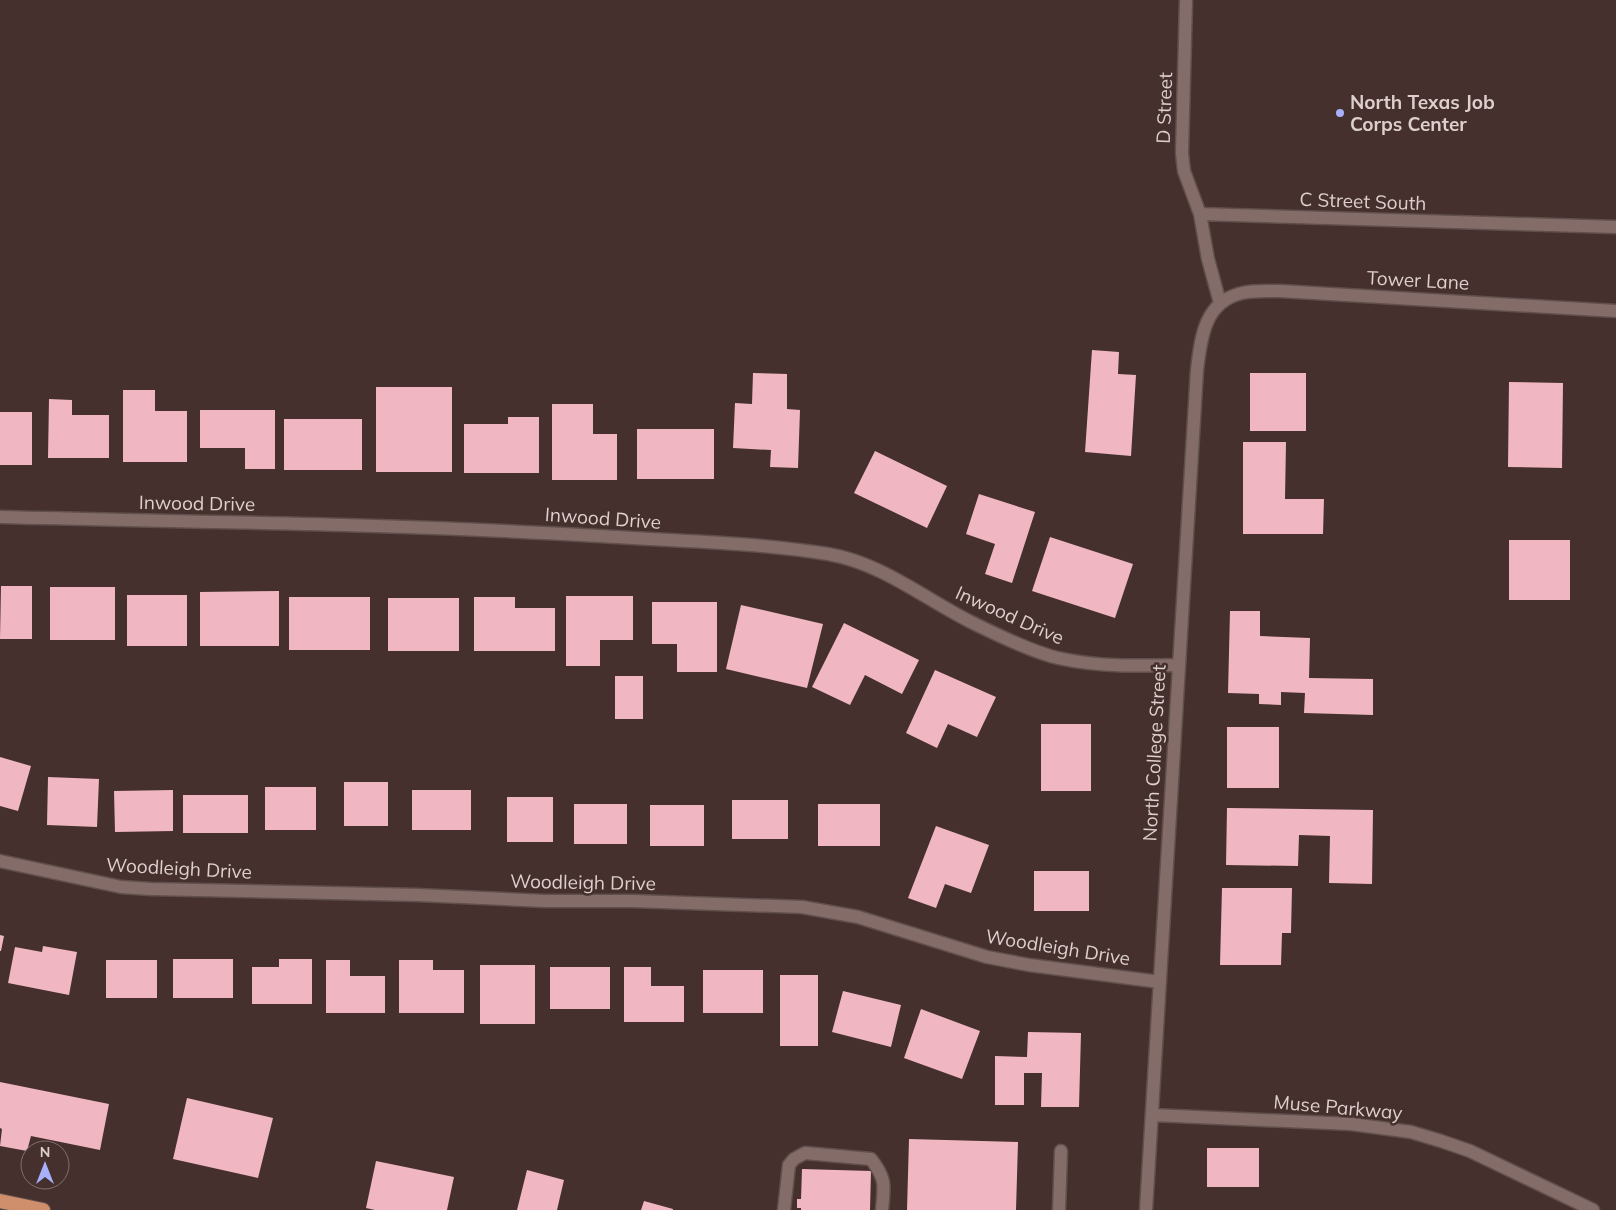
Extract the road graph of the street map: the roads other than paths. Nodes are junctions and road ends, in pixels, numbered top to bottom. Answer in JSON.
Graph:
{"nodes":[{"id":1,"x":1186,"y":0,"type":"edge"},
{"id":2,"x":1200,"y":214,"type":"junction"},
{"id":3,"x":1616,"y":227,"type":"edge"},
{"id":4,"x":1220,"y":303,"type":"junction"},
{"id":5,"x":1616,"y":311,"type":"edge"},
{"id":6,"x":0,"y":517,"type":"edge"},
{"id":7,"x":1178,"y":665,"type":"junction"},
{"id":8,"x":0,"y":861,"type":"edge"},
{"id":9,"x":1160,"y":982,"type":"junction"},
{"id":10,"x":1153,"y":1115,"type":"junction"},
{"id":11,"x":1061,"y":1151,"type":"dead end"},
{"id":12,"x":0,"y":1201,"type":"edge"},
{"id":13,"x":43,"y":1210,"type":"edge"},
{"id":14,"x":784,"y":1210,"type":"edge"},
{"id":15,"x":882,"y":1210,"type":"edge"},
{"id":16,"x":1059,"y":1210,"type":"edge"},
{"id":17,"x":1146,"y":1210,"type":"edge"},
{"id":18,"x":1593,"y":1210,"type":"edge"}],
"edges":[{"from":1,"to":2,"type":"street","name":"D Street"},
{"from":2,"to":3,"type":"street","name":"C Street South"},
{"from":2,"to":4,"type":"street"},
{"from":4,"to":5,"type":"street","name":"Tower Lane"},
{"from":4,"to":7,"type":"street","name":"North College Street"},
{"from":6,"to":7,"type":"street","name":"Inwood Drive"},
{"from":7,"to":9,"type":"street","name":"North College Street"},
{"from":8,"to":9,"type":"street","name":"Woodleigh Drive"},
{"from":9,"to":10,"type":"street","name":"North College Street"},
{"from":10,"to":17,"type":"street","name":"North College Street"},
{"from":10,"to":18,"type":"street","name":"Muse Parkway"},
{"from":11,"to":16,"type":"street"},
{"from":12,"to":13,"type":"highway"},
{"from":14,"to":15,"type":"street"}]}
